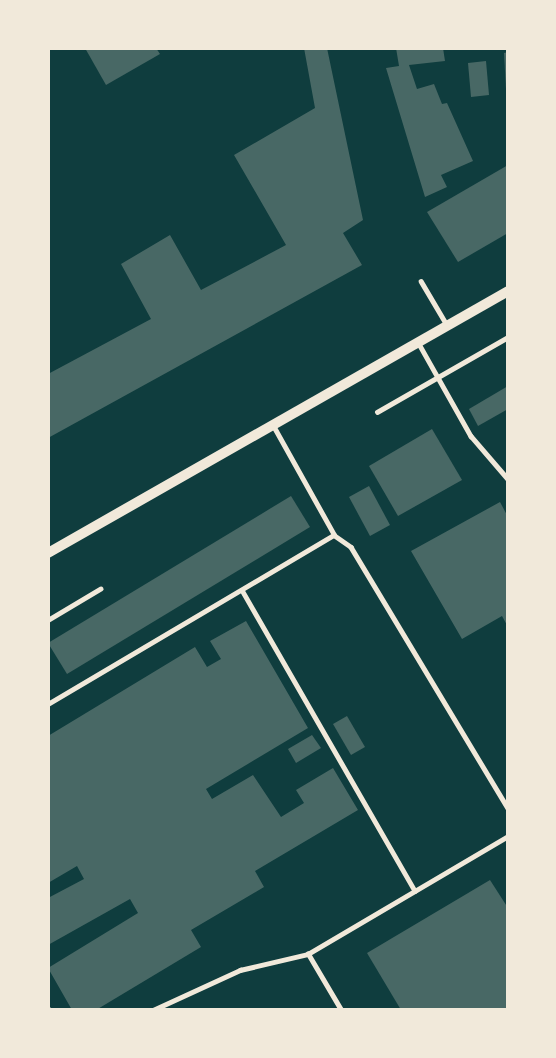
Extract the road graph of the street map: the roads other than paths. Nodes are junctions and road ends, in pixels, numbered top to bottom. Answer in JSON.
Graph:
{"nodes":[{"id":1,"x":421,"y":281,"type":"dead end"},
{"id":2,"x":508,"y":291,"type":"edge"},
{"id":3,"x":448,"y":325,"type":"junction"},
{"id":4,"x":508,"y":337,"type":"edge"},
{"id":5,"x":418,"y":342,"type":"junction"},
{"id":6,"x":438,"y":377,"type":"junction"},
{"id":7,"x":377,"y":412,"type":"dead end"},
{"id":8,"x":272,"y":425,"type":"junction"},
{"id":9,"x":508,"y":478,"type":"edge"},
{"id":10,"x":333,"y":535,"type":"junction"},
{"id":11,"x":48,"y":553,"type":"edge"},
{"id":12,"x":100,"y":589,"type":"dead end"},
{"id":13,"x":242,"y":590,"type":"junction"},
{"id":14,"x":48,"y":620,"type":"edge"},
{"id":15,"x":48,"y":704,"type":"edge"},
{"id":16,"x":508,"y":808,"type":"edge"},
{"id":17,"x":508,"y":836,"type":"edge"},
{"id":18,"x":415,"y":891,"type":"junction"},
{"id":19,"x":308,"y":954,"type":"junction"},
{"id":20,"x":153,"y":1010,"type":"edge"},
{"id":21,"x":341,"y":1010,"type":"edge"}],
"edges":[{"from":1,"to":3,"type":"lane"},
{"from":2,"to":3,"type":"street"},
{"from":3,"to":5,"type":"street"},
{"from":4,"to":6,"type":"lane"},
{"from":5,"to":6,"type":"lane"},
{"from":5,"to":8,"type":"street"},
{"from":6,"to":7,"type":"lane"},
{"from":6,"to":9,"type":"lane"},
{"from":8,"to":10,"type":"lane"},
{"from":8,"to":11,"type":"street"},
{"from":10,"to":13,"type":"lane"},
{"from":10,"to":16,"type":"lane"},
{"from":12,"to":14,"type":"lane"},
{"from":13,"to":15,"type":"lane"},
{"from":13,"to":18,"type":"lane"},
{"from":17,"to":18,"type":"lane"},
{"from":18,"to":19,"type":"lane"},
{"from":19,"to":20,"type":"lane"},
{"from":19,"to":21,"type":"lane"}]}
